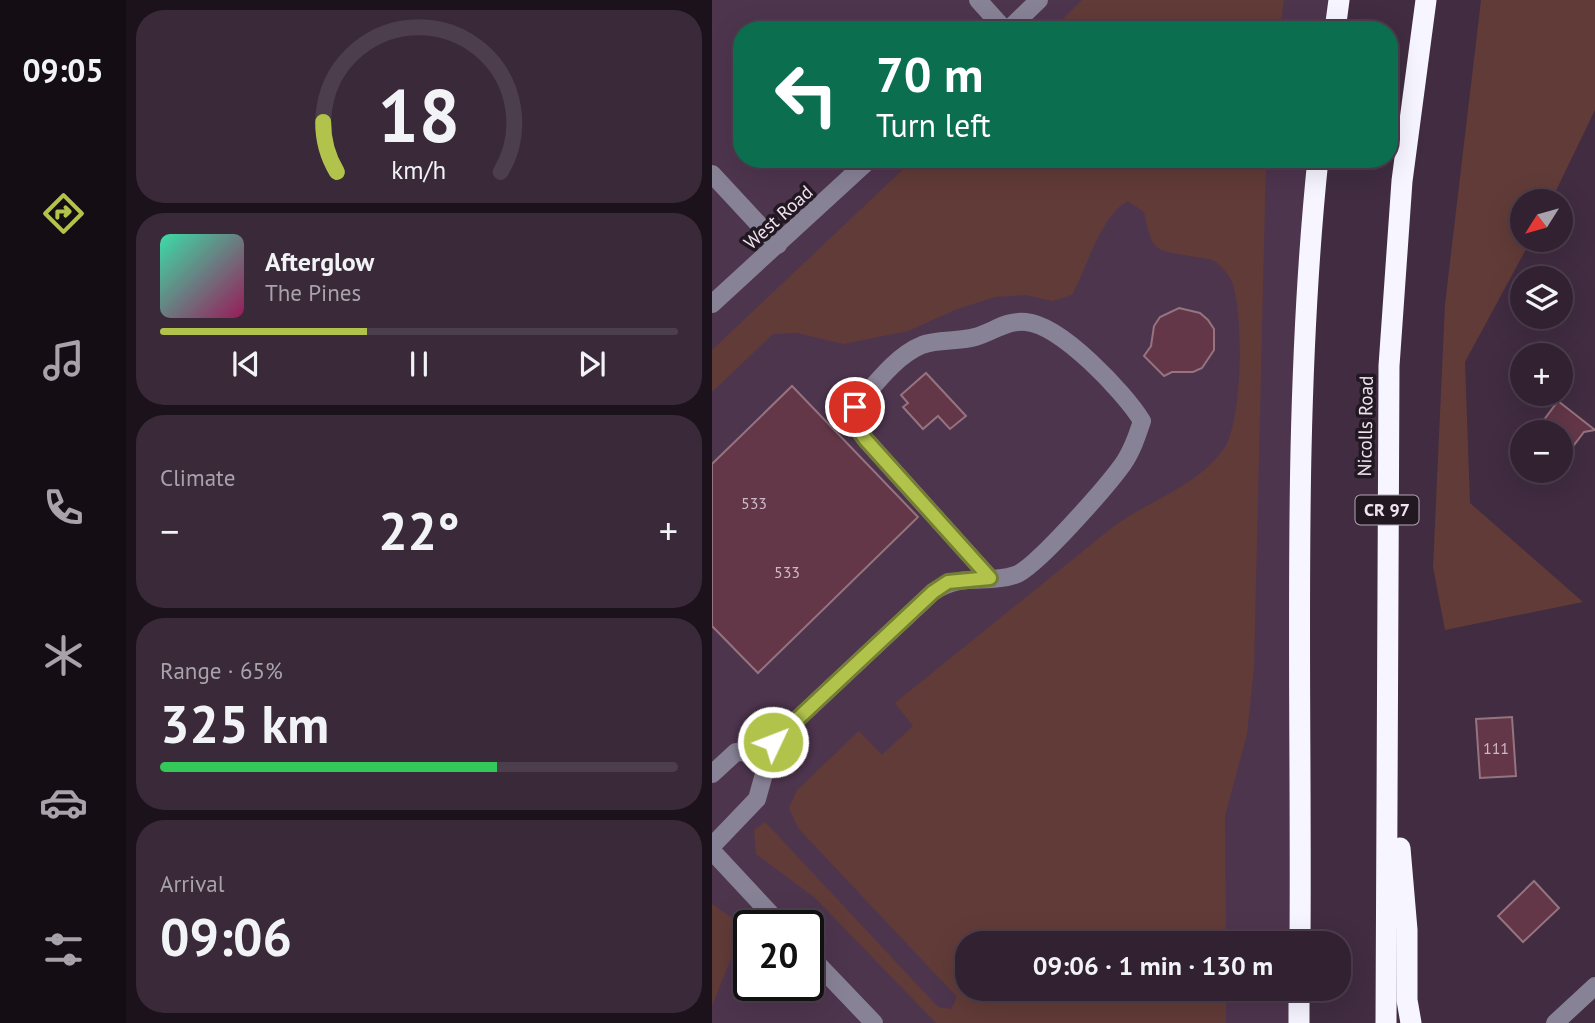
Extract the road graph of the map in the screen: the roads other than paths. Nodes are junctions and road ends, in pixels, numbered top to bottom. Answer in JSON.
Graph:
{"nodes":[{"id":1,"x":978,"y":0,"type":"edge"},
{"id":2,"x":1039,"y":0,"type":"edge"},
{"id":3,"x":1339,"y":0,"type":"edge"},
{"id":4,"x":1426,"y":0,"type":"edge"},
{"id":5,"x":998,"y":21,"type":"edge"},
{"id":6,"x":1017,"y":21,"type":"edge"},
{"id":7,"x":1336,"y":21,"type":"edge"},
{"id":8,"x":860,"y":168,"type":"edge"},
{"id":9,"x":1317,"y":168,"type":"edge"},
{"id":10,"x":712,"y":173,"type":"edge"},
{"id":11,"x":778,"y":245,"type":"junction"},
{"id":12,"x":712,"y":304,"type":"edge"},
{"id":13,"x":990,"y":578,"type":"junction"},
{"id":14,"x":1388,"y":716,"type":"junction"},
{"id":15,"x":769,"y":753,"type":"junction"},
{"id":16,"x":712,"y":774,"type":"edge"},
{"id":17,"x":712,"y":848,"type":"edge"},
{"id":18,"x":768,"y":910,"type":"edge"},
{"id":19,"x":1300,"y":931,"type":"edge"},
{"id":20,"x":824,"y":971,"type":"edge"},
{"id":21,"x":1595,"y":986,"type":"edge"},
{"id":22,"x":1299,"y":1001,"type":"edge"},
{"id":23,"x":874,"y":1023,"type":"edge"},
{"id":24,"x":1299,"y":1023,"type":"edge"},
{"id":25,"x":1386,"y":1023,"type":"edge"},
{"id":26,"x":1411,"y":1023,"type":"edge"},
{"id":27,"x":1555,"y":1023,"type":"edge"}],
"edges":[{"from":1,"to":5,"type":"street"},
{"from":2,"to":6,"type":"street"},
{"from":3,"to":7,"type":"highway"},
{"from":4,"to":14,"type":"highway","name":"Nicolls Road","number":"CR 97"},
{"from":8,"to":11,"type":"street","name":"West Road"},
{"from":9,"to":19,"type":"highway"},
{"from":10,"to":11,"type":"street"},
{"from":11,"to":12,"type":"street","name":"West Road"},
{"from":13,"to":13,"type":"street"},
{"from":13,"to":15,"type":"street"},
{"from":14,"to":25,"type":"highway","name":"Nicolls Road","number":"CR 97"},
{"from":14,"to":26,"type":"highway"},
{"from":15,"to":16,"type":"street"},
{"from":15,"to":17,"type":"street"},
{"from":17,"to":18,"type":"street"},
{"from":20,"to":23,"type":"street"},
{"from":21,"to":27,"type":"street"},
{"from":22,"to":24,"type":"highway"}]}
